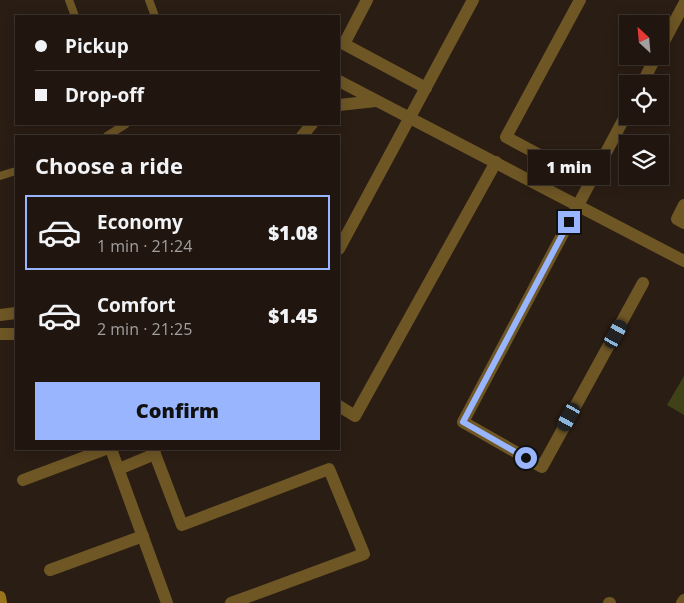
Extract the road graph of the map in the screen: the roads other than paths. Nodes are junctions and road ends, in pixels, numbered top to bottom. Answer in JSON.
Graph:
{"nodes":[{"id":1,"x":69,"y":0,"type":"edge"},
{"id":2,"x":149,"y":0,"type":"edge"},
{"id":3,"x":367,"y":0,"type":"edge"},
{"id":4,"x":473,"y":0,"type":"edge"},
{"id":5,"x":580,"y":0,"type":"edge"},
{"id":6,"x":684,"y":4,"type":"edge"},
{"id":7,"x":76,"y":15,"type":"edge"},
{"id":8,"x":154,"y":15,"type":"edge"},
{"id":9,"x":669,"y":32,"type":"edge"},
{"id":10,"x":340,"y":82,"type":"edge"},
{"id":11,"x":426,"y":88,"type":"junction"},
{"id":12,"x":376,"y":100,"type":"junction"},
{"id":13,"x":340,"y":105,"type":"edge"},
{"id":14,"x":410,"y":118,"type":"junction"},
{"id":15,"x":621,"y":125,"type":"edge"},
{"id":16,"x":122,"y":126,"type":"edge"},
{"id":17,"x":108,"y":135,"type":"edge"},
{"id":18,"x":496,"y":162,"type":"junction"},
{"id":19,"x":15,"y":171,"type":"edge"},
{"id":20,"x":0,"y":176,"type":"edge"},
{"id":21,"x":590,"y":182,"type":"junction"},
{"id":22,"x":578,"y":205,"type":"junction"},
{"id":23,"x":684,"y":205,"type":"edge"},
{"id":24,"x":684,"y":223,"type":"edge"},
{"id":25,"x":340,"y":247,"type":"edge"},
{"id":26,"x":684,"y":260,"type":"edge"},
{"id":27,"x":643,"y":283,"type":"dead end"},
{"id":28,"x":15,"y":313,"type":"edge"},
{"id":29,"x":0,"y":315,"type":"edge"},
{"id":30,"x":0,"y":334,"type":"edge"},
{"id":31,"x":15,"y":334,"type":"edge"},
{"id":32,"x":340,"y":407,"type":"edge"},
{"id":33,"x":103,"y":450,"type":"edge"},
{"id":34,"x":111,"y":450,"type":"edge"},
{"id":35,"x":154,"y":451,"type":"edge"},
{"id":36,"x":119,"y":469,"type":"junction"},
{"id":37,"x":23,"y":480,"type":"dead end"},
{"id":38,"x":143,"y":536,"type":"junction"},
{"id":39,"x":50,"y":570,"type":"dead end"},
{"id":40,"x":0,"y":597,"type":"edge"},
{"id":41,"x":1,"y":603,"type":"edge"},
{"id":42,"x":167,"y":603,"type":"edge"},
{"id":43,"x":231,"y":603,"type":"edge"}],
"edges":[{"from":1,"to":7,"type":"lane"},
{"from":2,"to":8,"type":"lane"},
{"from":3,"to":11,"type":"street"},
{"from":4,"to":11,"type":"street"},
{"from":5,"to":21,"type":"street"},
{"from":6,"to":9,"type":"street"},
{"from":10,"to":12,"type":"street"},
{"from":11,"to":14,"type":"street"},
{"from":12,"to":13,"type":"street"},
{"from":12,"to":14,"type":"street"},
{"from":14,"to":18,"type":"street"},
{"from":14,"to":25,"type":"street"},
{"from":15,"to":21,"type":"street"},
{"from":16,"to":17,"type":"lane"},
{"from":18,"to":22,"type":"street"},
{"from":18,"to":32,"type":"street"},
{"from":19,"to":20,"type":"lane"},
{"from":21,"to":22,"type":"street"},
{"from":22,"to":26,"type":"street"},
{"from":22,"to":27,"type":"street"},
{"from":23,"to":24,"type":"street"},
{"from":28,"to":29,"type":"street"},
{"from":30,"to":31,"type":"street"},
{"from":33,"to":37,"type":"street"},
{"from":34,"to":36,"type":"street"},
{"from":35,"to":36,"type":"street"},
{"from":35,"to":43,"type":"street"},
{"from":36,"to":38,"type":"street"},
{"from":38,"to":39,"type":"street"},
{"from":38,"to":42,"type":"street"},
{"from":40,"to":41,"type":"main road"}]}
